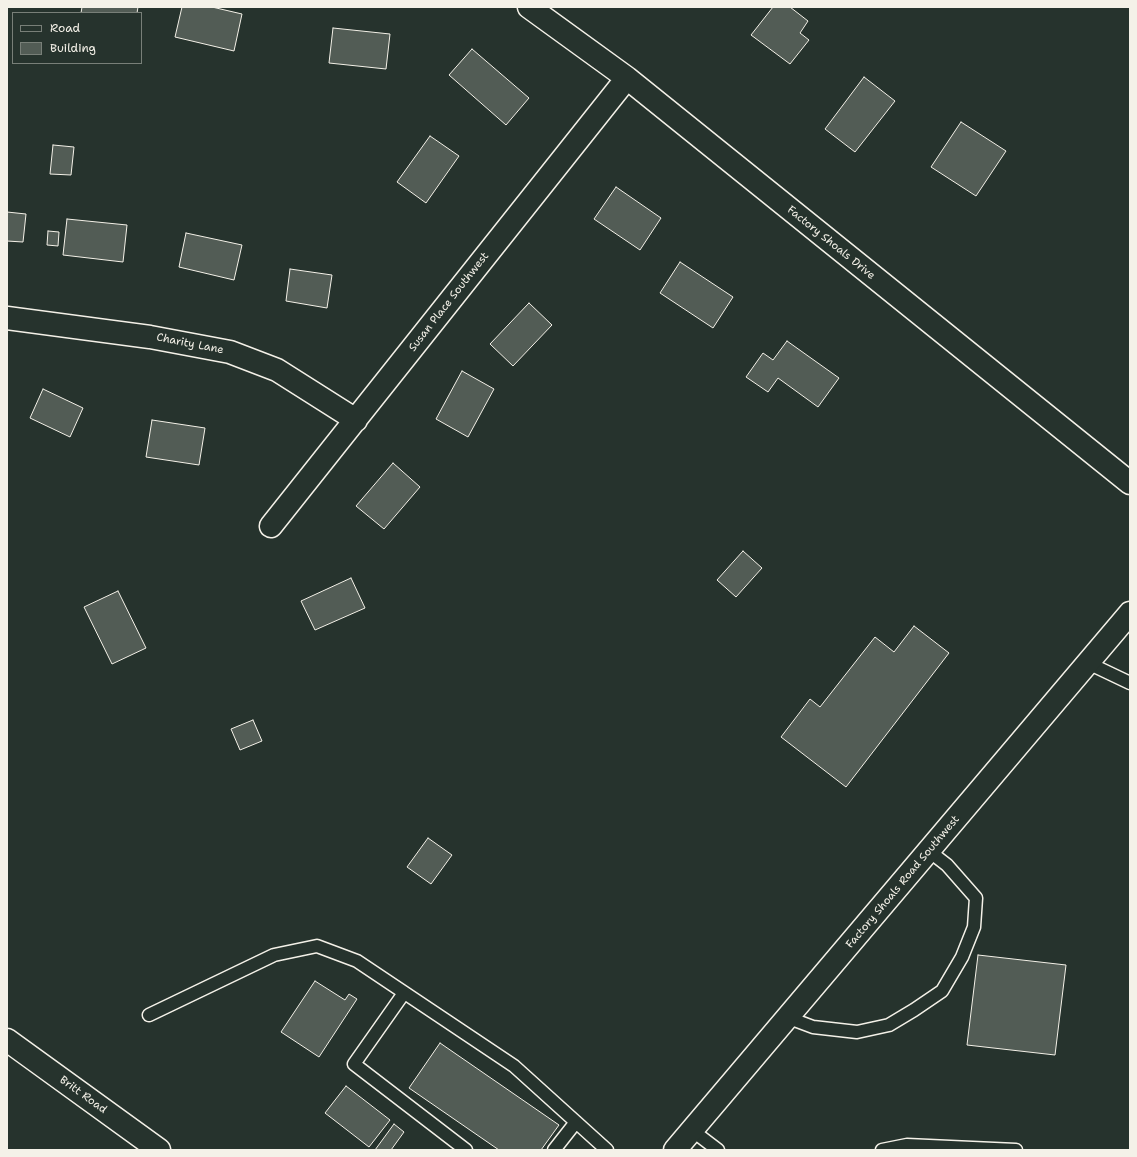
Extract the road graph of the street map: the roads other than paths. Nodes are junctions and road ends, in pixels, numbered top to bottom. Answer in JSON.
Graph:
{"nodes":[{"id":1,"x":529,"y":7,"type":"edge"},
{"id":2,"x":627,"y":78,"type":"junction"},
{"id":3,"x":7,"y":318,"type":"edge"},
{"id":4,"x":356,"y":420,"type":"junction"},
{"id":5,"x":1130,"y":484,"type":"edge"},
{"id":6,"x":271,"y":526,"type":"dead end"},
{"id":7,"x":1130,"y":613,"type":"edge"},
{"id":8,"x":1088,"y":663,"type":"junction"},
{"id":9,"x":1130,"y":683,"type":"edge"},
{"id":10,"x":929,"y":851,"type":"junction"},
{"id":11,"x":404,"y":993,"type":"junction"},
{"id":12,"x":149,"y":1015,"type":"dead end"},
{"id":13,"x":788,"y":1018,"type":"junction"},
{"id":14,"x":7,"y":1040,"type":"edge"},
{"id":15,"x":576,"y":1122,"type":"junction"},
{"id":16,"x":693,"y":1131,"type":"junction"},
{"id":17,"x":159,"y":1150,"type":"edge"},
{"id":18,"x":466,"y":1150,"type":"edge"},
{"id":19,"x":554,"y":1150,"type":"edge"},
{"id":20,"x":606,"y":1150,"type":"edge"},
{"id":21,"x":675,"y":1150,"type":"edge"},
{"id":22,"x":718,"y":1150,"type":"edge"},
{"id":23,"x":882,"y":1150,"type":"edge"},
{"id":24,"x":1016,"y":1150,"type":"edge"}],
"edges":[{"from":1,"to":2,"type":"street","name":"Factory Shoals Drive"},
{"from":2,"to":4,"type":"street","name":"Susan Place Southwest"},
{"from":2,"to":5,"type":"street","name":"Factory Shoals Drive"},
{"from":3,"to":4,"type":"street","name":"Charity Lane"},
{"from":4,"to":6,"type":"street","name":"Susan Place Southwest"},
{"from":7,"to":8,"type":"street","name":"Factory Shoals Road Southwest"},
{"from":8,"to":9,"type":"lane"},
{"from":8,"to":10,"type":"street","name":"Factory Shoals Road Southwest"},
{"from":10,"to":13,"type":"street","name":"Factory Shoals Road Southwest"},
{"from":10,"to":13,"type":"lane"},
{"from":11,"to":12,"type":"lane"},
{"from":11,"to":15,"type":"lane"},
{"from":11,"to":18,"type":"lane"},
{"from":13,"to":16,"type":"street","name":"Factory Shoals Road Southwest"},
{"from":14,"to":17,"type":"street","name":"Britt Road"},
{"from":15,"to":19,"type":"lane"},
{"from":15,"to":20,"type":"lane"},
{"from":16,"to":21,"type":"street","name":"Factory Shoals Road Southwest"},
{"from":16,"to":22,"type":"lane"},
{"from":23,"to":24,"type":"lane"}]}
